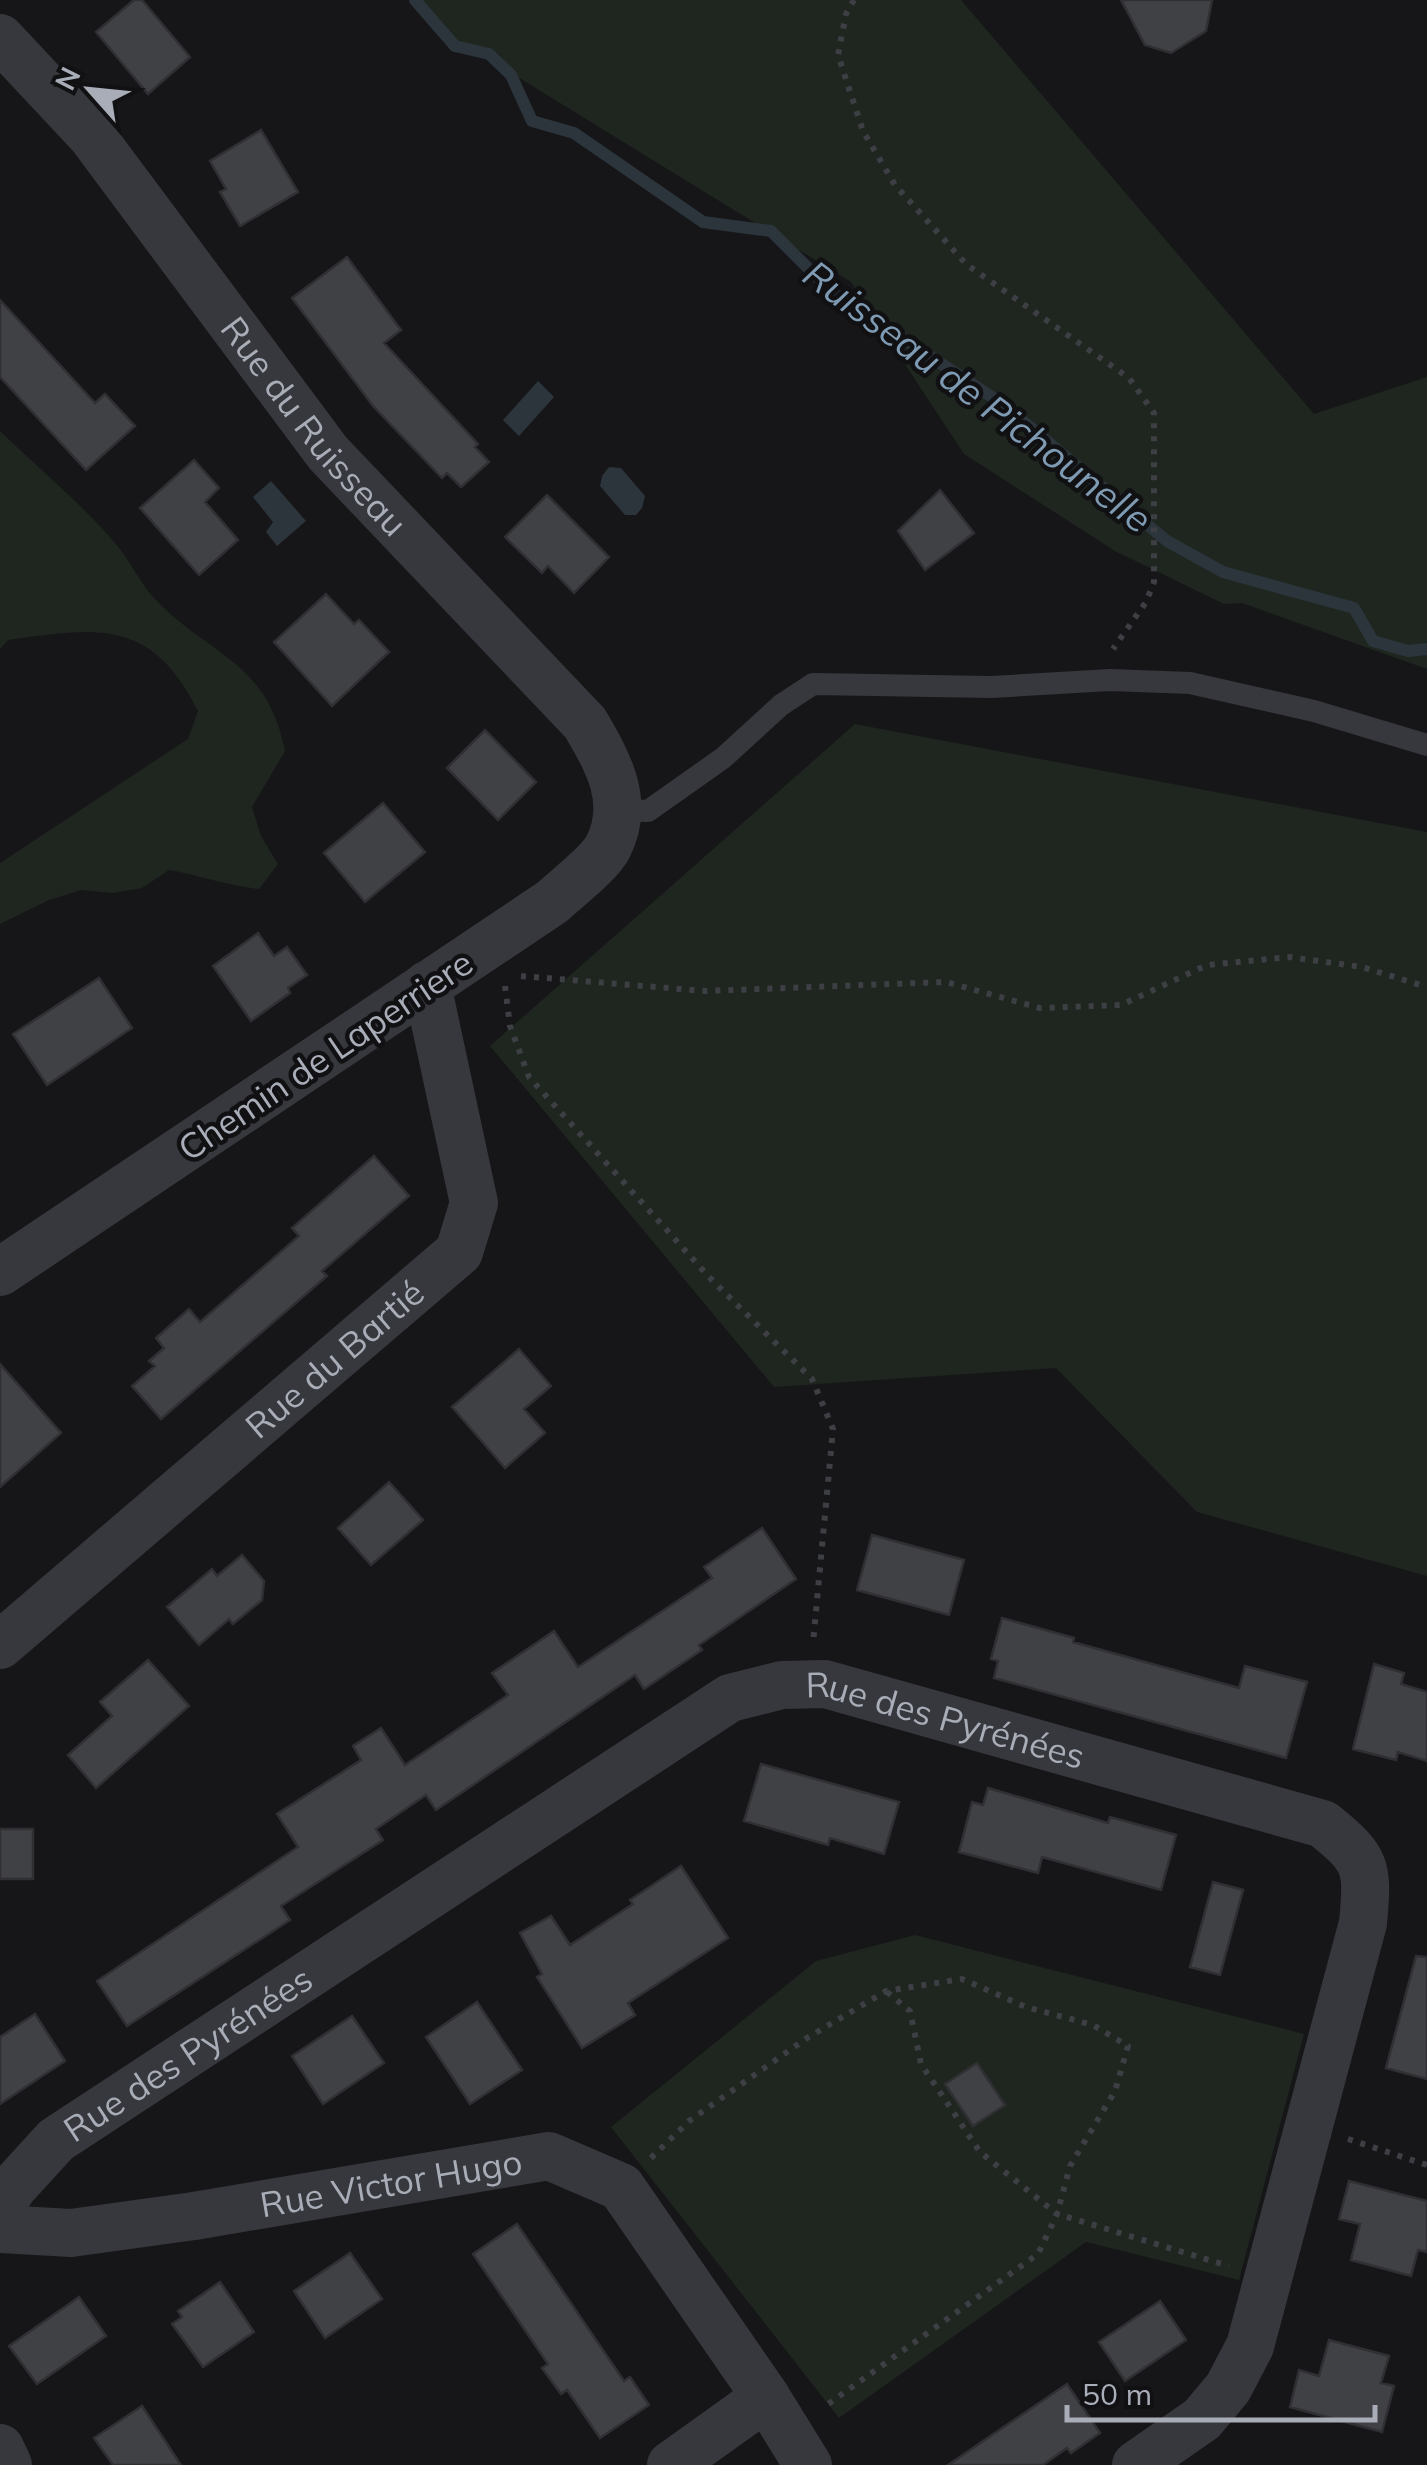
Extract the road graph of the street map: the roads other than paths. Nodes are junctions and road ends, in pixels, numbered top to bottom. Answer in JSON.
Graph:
{"nodes":[{"id":1,"x":0,"y":38,"type":"edge"},
{"id":2,"x":1427,"y":746,"type":"edge"},
{"id":3,"x":620,"y":810,"type":"junction"},
{"id":4,"x":464,"y":974,"type":"junction"},
{"id":5,"x":0,"y":1272,"type":"edge"},
{"id":6,"x":0,"y":1645,"type":"edge"},
{"id":7,"x":0,"y":2207,"type":"edge"},
{"id":8,"x":0,"y":2229,"type":"edge"},
{"id":9,"x":787,"y":2432,"type":"edge"},
{"id":10,"x":0,"y":2448,"type":"edge"},
{"id":11,"x":8,"y":2465,"type":"edge"},
{"id":12,"x":671,"y":2465,"type":"edge"},
{"id":13,"x":1136,"y":2465,"type":"edge"}],
"edges":[{"from":1,"to":3,"type":"street","name":"Rue du Ruisseau"},
{"from":2,"to":3,"type":"lane"},
{"from":3,"to":4,"type":"street","name":"Chemin de Laperriere"},
{"from":4,"to":5,"type":"street","name":"Chemin de Laperriere"},
{"from":4,"to":6,"type":"street","name":"Rue du Bartié"},
{"from":7,"to":13,"type":"street","name":"Rue des Pyrénées"},
{"from":8,"to":9,"type":"street","name":"Rue Victor Hugo"},
{"from":9,"to":12,"type":"street"},
{"from":10,"to":11,"type":"street"}]}
